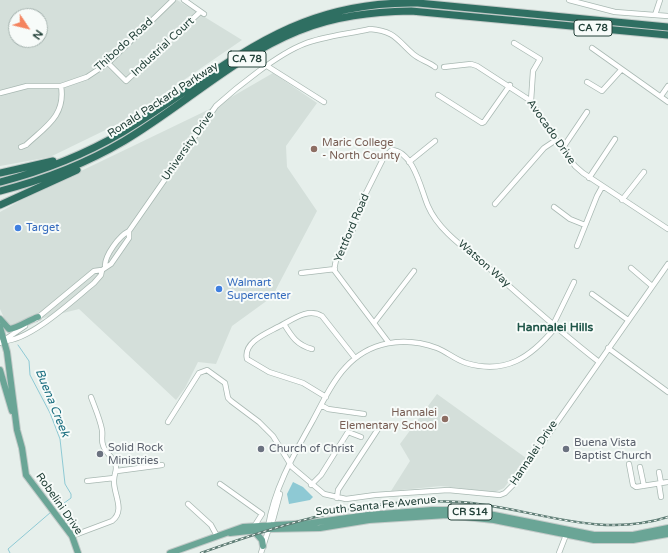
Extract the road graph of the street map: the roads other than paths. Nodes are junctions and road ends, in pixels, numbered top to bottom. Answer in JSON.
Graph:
{"nodes":[{"id":1,"x":173,"y":0,"type":"edge"},
{"id":2,"x":184,"y":0,"type":"edge"},
{"id":3,"x":569,"y":0,"type":"edge"},
{"id":4,"x":660,"y":0,"type":"edge"},
{"id":5,"x":655,"y":15,"type":"junction"},
{"id":6,"x":668,"y":16,"type":"edge"},
{"id":7,"x":668,"y":27,"type":"edge"},
{"id":8,"x":668,"y":35,"type":"edge"},
{"id":9,"x":514,"y":44,"type":"dead end"},
{"id":10,"x":592,"y":48,"type":"dead end"},
{"id":11,"x":108,"y":63,"type":"junction"},
{"id":12,"x":267,"y":66,"type":"junction"},
{"id":13,"x":435,"y":67,"type":"dead end"},
{"id":14,"x":444,"y":67,"type":"dead end"},
{"id":15,"x":621,"y":70,"type":"junction"},
{"id":16,"x":587,"y":82,"type":"dead end"},
{"id":17,"x":510,"y":85,"type":"junction"},
{"id":18,"x":61,"y":86,"type":"junction"},
{"id":19,"x":668,"y":86,"type":"edge"},
{"id":20,"x":0,"y":92,"type":"edge"},
{"id":21,"x":438,"y":95,"type":"dead end"},
{"id":22,"x":661,"y":96,"type":"junction"},
{"id":23,"x":531,"y":101,"type":"junction"},
{"id":24,"x":324,"y":102,"type":"dead end"},
{"id":25,"x":668,"y":102,"type":"edge"},
{"id":26,"x":587,"y":112,"type":"dead end"},
{"id":27,"x":615,"y":139,"type":"dead end"},
{"id":28,"x":556,"y":140,"type":"junction"},
{"id":29,"x":435,"y":141,"type":"dead end"},
{"id":30,"x":118,"y":144,"type":"junction"},
{"id":31,"x":21,"y":147,"type":"dead end"},
{"id":32,"x":562,"y":149,"type":"junction"},
{"id":33,"x":392,"y":150,"type":"joint"},
{"id":34,"x":71,"y":159,"type":"junction"},
{"id":35,"x":409,"y":162,"type":"junction"},
{"id":36,"x":644,"y":172,"type":"dead end"},
{"id":37,"x":0,"y":173,"type":"edge"},
{"id":38,"x":589,"y":178,"type":"junction"},
{"id":39,"x":0,"y":182,"type":"edge"},
{"id":40,"x":602,"y":187,"type":"junction"},
{"id":41,"x":0,"y":191,"type":"edge"},
{"id":42,"x":622,"y":200,"type":"junction"},
{"id":43,"x":495,"y":204,"type":"dead end"},
{"id":44,"x":0,"y":205,"type":"edge"},
{"id":45,"x":554,"y":207,"type":"dead end"},
{"id":46,"x":585,"y":225,"type":"junction"},
{"id":47,"x":668,"y":229,"type":"edge"},
{"id":48,"x":577,"y":246,"type":"dead end"},
{"id":49,"x":668,"y":264,"type":"edge"},
{"id":50,"x":103,"y":268,"type":"junction"},
{"id":51,"x":631,"y":268,"type":"dead end"},
{"id":52,"x":335,"y":269,"type":"junction"},
{"id":53,"x":414,"y":271,"type":"dead end"},
{"id":54,"x":301,"y":273,"type":"dead end"},
{"id":55,"x":574,"y":282,"type":"dead end"},
{"id":56,"x":652,"y":286,"type":"junction"},
{"id":57,"x":592,"y":294,"type":"dead end"},
{"id":58,"x":38,"y":317,"type":"junction"},
{"id":59,"x":0,"y":319,"type":"edge"},
{"id":60,"x":628,"y":320,"type":"junction"},
{"id":61,"x":374,"y":323,"type":"junction"},
{"id":62,"x":284,"y":324,"type":"junction"},
{"id":63,"x":0,"y":327,"type":"edge"},
{"id":64,"x":555,"y":328,"type":"junction"},
{"id":65,"x":2,"y":342,"type":"edge"},
{"id":66,"x":389,"y":343,"type":"junction"},
{"id":67,"x":608,"y":348,"type":"junction"},
{"id":68,"x":312,"y":349,"type":"dead end"},
{"id":69,"x":355,"y":358,"type":"junction"},
{"id":70,"x":598,"y":362,"type":"junction"},
{"id":71,"x":0,"y":370,"type":"edge"},
{"id":72,"x":668,"y":392,"type":"edge"},
{"id":73,"x":91,"y":397,"type":"dead end"},
{"id":74,"x":326,"y":397,"type":"junction"},
{"id":75,"x":321,"y":405,"type":"junction"},
{"id":76,"x":364,"y":414,"type":"dead end"},
{"id":77,"x":15,"y":420,"type":"junction"},
{"id":78,"x":168,"y":422,"type":"dead end"},
{"id":79,"x":380,"y":426,"type":"dead end"},
{"id":80,"x":361,"y":437,"type":"dead end"},
{"id":81,"x":289,"y":464,"type":"junction"},
{"id":82,"x":629,"y":464,"type":"dead end"},
{"id":83,"x":162,"y":465,"type":"dead end"},
{"id":84,"x":640,"y":467,"type":"dead end"},
{"id":85,"x":117,"y":471,"type":"junction"},
{"id":86,"x":659,"y":472,"type":"dead end"},
{"id":87,"x":114,"y":478,"type":"junction"},
{"id":88,"x":87,"y":481,"type":"dead end"},
{"id":89,"x":668,"y":482,"type":"edge"},
{"id":90,"x":660,"y":483,"type":"junction"},
{"id":91,"x":220,"y":484,"type":"dead end"},
{"id":92,"x":311,"y":485,"type":"junction"},
{"id":93,"x":280,"y":486,"type":"junction"},
{"id":94,"x":644,"y":486,"type":"junction"},
{"id":95,"x":661,"y":497,"type":"dead end"},
{"id":96,"x":337,"y":498,"type":"junction"},
{"id":97,"x":188,"y":504,"type":"dead end"},
{"id":98,"x":272,"y":511,"type":"junction"},
{"id":99,"x":262,"y":514,"type":"junction"},
{"id":100,"x":270,"y":526,"type":"junction"},
{"id":101,"x":255,"y":528,"type":"junction"},
{"id":102,"x":668,"y":528,"type":"edge"},
{"id":103,"x":668,"y":534,"type":"edge"},
{"id":104,"x":566,"y":535,"type":"junction"},
{"id":105,"x":72,"y":536,"type":"junction"},
{"id":106,"x":217,"y":536,"type":"junction"},
{"id":107,"x":262,"y":546,"type":"junction"},
{"id":108,"x":78,"y":553,"type":"edge"},
{"id":109,"x":170,"y":553,"type":"edge"},
{"id":110,"x":261,"y":553,"type":"edge"},
{"id":111,"x":559,"y":553,"type":"edge"}],
"edges":[{"from":1,"to":11,"type":"street","name":"Thibodo Road"},
{"from":2,"to":11,"type":"street","name":"Industrial Court"},
{"from":3,"to":5,"type":"street"},
{"from":4,"to":5,"type":"street"},
{"from":5,"to":6,"type":"street"},
{"from":7,"to":34,"type":"highway","name":"Ronald Packard Parkway","number":"CA 78"},
{"from":8,"to":30,"type":"highway","name":"Ronald Packard Parkway","number":"CA 78"},
{"from":9,"to":23,"type":"street"},
{"from":10,"to":15,"type":"street"},
{"from":11,"to":18,"type":"street","name":"Thibodo Road"},
{"from":12,"to":13,"type":"street","name":"University Drive"},
{"from":12,"to":24,"type":"street"},
{"from":12,"to":50,"type":"street","name":"University Drive"},
{"from":14,"to":17,"type":"street","name":"Avocado Drive"},
{"from":15,"to":16,"type":"street"},
{"from":15,"to":22,"type":"street"},
{"from":17,"to":21,"type":"street"},
{"from":17,"to":23,"type":"street","name":"Avocado Drive"},
{"from":18,"to":20,"type":"street","name":"Thibodo Road"},
{"from":18,"to":31,"type":"street"},
{"from":19,"to":22,"type":"street"},
{"from":22,"to":25,"type":"street"},
{"from":23,"to":28,"type":"street","name":"Avocado Drive"},
{"from":26,"to":32,"type":"street"},
{"from":27,"to":38,"type":"street"},
{"from":28,"to":32,"type":"street","name":"Avocado Drive"},
{"from":28,"to":43,"type":"street"},
{"from":29,"to":35,"type":"street"},
{"from":30,"to":41,"type":"highway","name":"Ronald Packard Parkway","number":"CA 78"},
{"from":30,"to":44,"type":"highway"},
{"from":32,"to":38,"type":"street","name":"Avocado Drive"},
{"from":33,"to":35,"type":"street","name":"Watson Way"},
{"from":33,"to":52,"type":"street","name":"Yettford Road"},
{"from":34,"to":37,"type":"highway"},
{"from":34,"to":39,"type":"highway","name":"Ronald Packard Parkway","number":"CA 78"},
{"from":35,"to":64,"type":"street","name":"Watson Way"},
{"from":36,"to":42,"type":"street"},
{"from":38,"to":40,"type":"street","name":"Avocado Drive"},
{"from":40,"to":42,"type":"street","name":"Avocado Drive"},
{"from":40,"to":46,"type":"street"},
{"from":42,"to":47,"type":"street","name":"Avocado Drive"},
{"from":45,"to":46,"type":"street"},
{"from":46,"to":48,"type":"street"},
{"from":49,"to":56,"type":"street","name":"Hannalei Drive"},
{"from":50,"to":58,"type":"street","name":"University Drive"},
{"from":50,"to":65,"type":"street","name":"University Drive"},
{"from":51,"to":56,"type":"street"},
{"from":52,"to":54,"type":"street"},
{"from":52,"to":61,"type":"street","name":"Yettford Road"},
{"from":53,"to":61,"type":"street"},
{"from":55,"to":64,"type":"street"},
{"from":56,"to":60,"type":"street","name":"Hannalei Drive"},
{"from":57,"to":60,"type":"street"},
{"from":58,"to":59,"type":"main road"},
{"from":58,"to":65,"type":"street","name":"University Drive"},
{"from":60,"to":67,"type":"street","name":"Hannalei Drive"},
{"from":61,"to":66,"type":"street","name":"Yettford Road"},
{"from":62,"to":68,"type":"street"},
{"from":62,"to":69,"type":"street"},
{"from":62,"to":74,"type":"street"},
{"from":63,"to":65,"type":"main road"},
{"from":64,"to":66,"type":"street"},
{"from":64,"to":70,"type":"street","name":"Watson Way"},
{"from":65,"to":77,"type":"main road"},
{"from":66,"to":69,"type":"street"},
{"from":67,"to":70,"type":"street","name":"Hannalei Drive"},
{"from":67,"to":72,"type":"street"},
{"from":69,"to":74,"type":"street"},
{"from":70,"to":96,"type":"street","name":"Hannalei Drive"},
{"from":71,"to":77,"type":"main road"},
{"from":73,"to":85,"type":"street"},
{"from":74,"to":75,"type":"street"},
{"from":75,"to":76,"type":"street"},
{"from":75,"to":81,"type":"street"},
{"from":77,"to":105,"type":"main road","name":"Robelini Drive"},
{"from":78,"to":81,"type":"street","name":"Hannalei Drive"},
{"from":79,"to":96,"type":"street"},
{"from":80,"to":92,"type":"street"},
{"from":81,"to":92,"type":"street","name":"Hannalei Drive"},
{"from":81,"to":93,"type":"street"},
{"from":82,"to":94,"type":"street"},
{"from":83,"to":85,"type":"street"},
{"from":84,"to":94,"type":"street"},
{"from":85,"to":87,"type":"street"},
{"from":86,"to":90,"type":"street"},
{"from":87,"to":88,"type":"street"},
{"from":87,"to":105,"type":"street"},
{"from":89,"to":90,"type":"street"},
{"from":90,"to":94,"type":"street"},
{"from":90,"to":95,"type":"street"},
{"from":91,"to":99,"type":"street"},
{"from":92,"to":96,"type":"street","name":"Hannalei Drive"},
{"from":93,"to":98,"type":"street"},
{"from":93,"to":100,"type":"street"},
{"from":97,"to":106,"type":"street"},
{"from":98,"to":99,"type":"street"},
{"from":98,"to":100,"type":"street"},
{"from":99,"to":101,"type":"street"},
{"from":100,"to":101,"type":"main road","name":"South Santa Fe Avenue","number":"CR S14"},
{"from":100,"to":102,"type":"main road","name":"South Santa Fe Avenue","number":"CR S14"},
{"from":100,"to":104,"type":"main road","name":"South Santa Fe Avenue","number":"CR S14"},
{"from":100,"to":107,"type":"street"},
{"from":101,"to":106,"type":"main road","name":"South Santa Fe Avenue","number":"CR S14"},
{"from":101,"to":107,"type":"main road"},
{"from":103,"to":104,"type":"main road","name":"South Santa Fe Avenue","number":"CR S14"},
{"from":104,"to":111,"type":"street"},
{"from":105,"to":108,"type":"main road","name":"Robelini Drive"},
{"from":106,"to":109,"type":"main road","name":"South Santa Fe Avenue","number":"CR S14"},
{"from":107,"to":110,"type":"street"}]}
